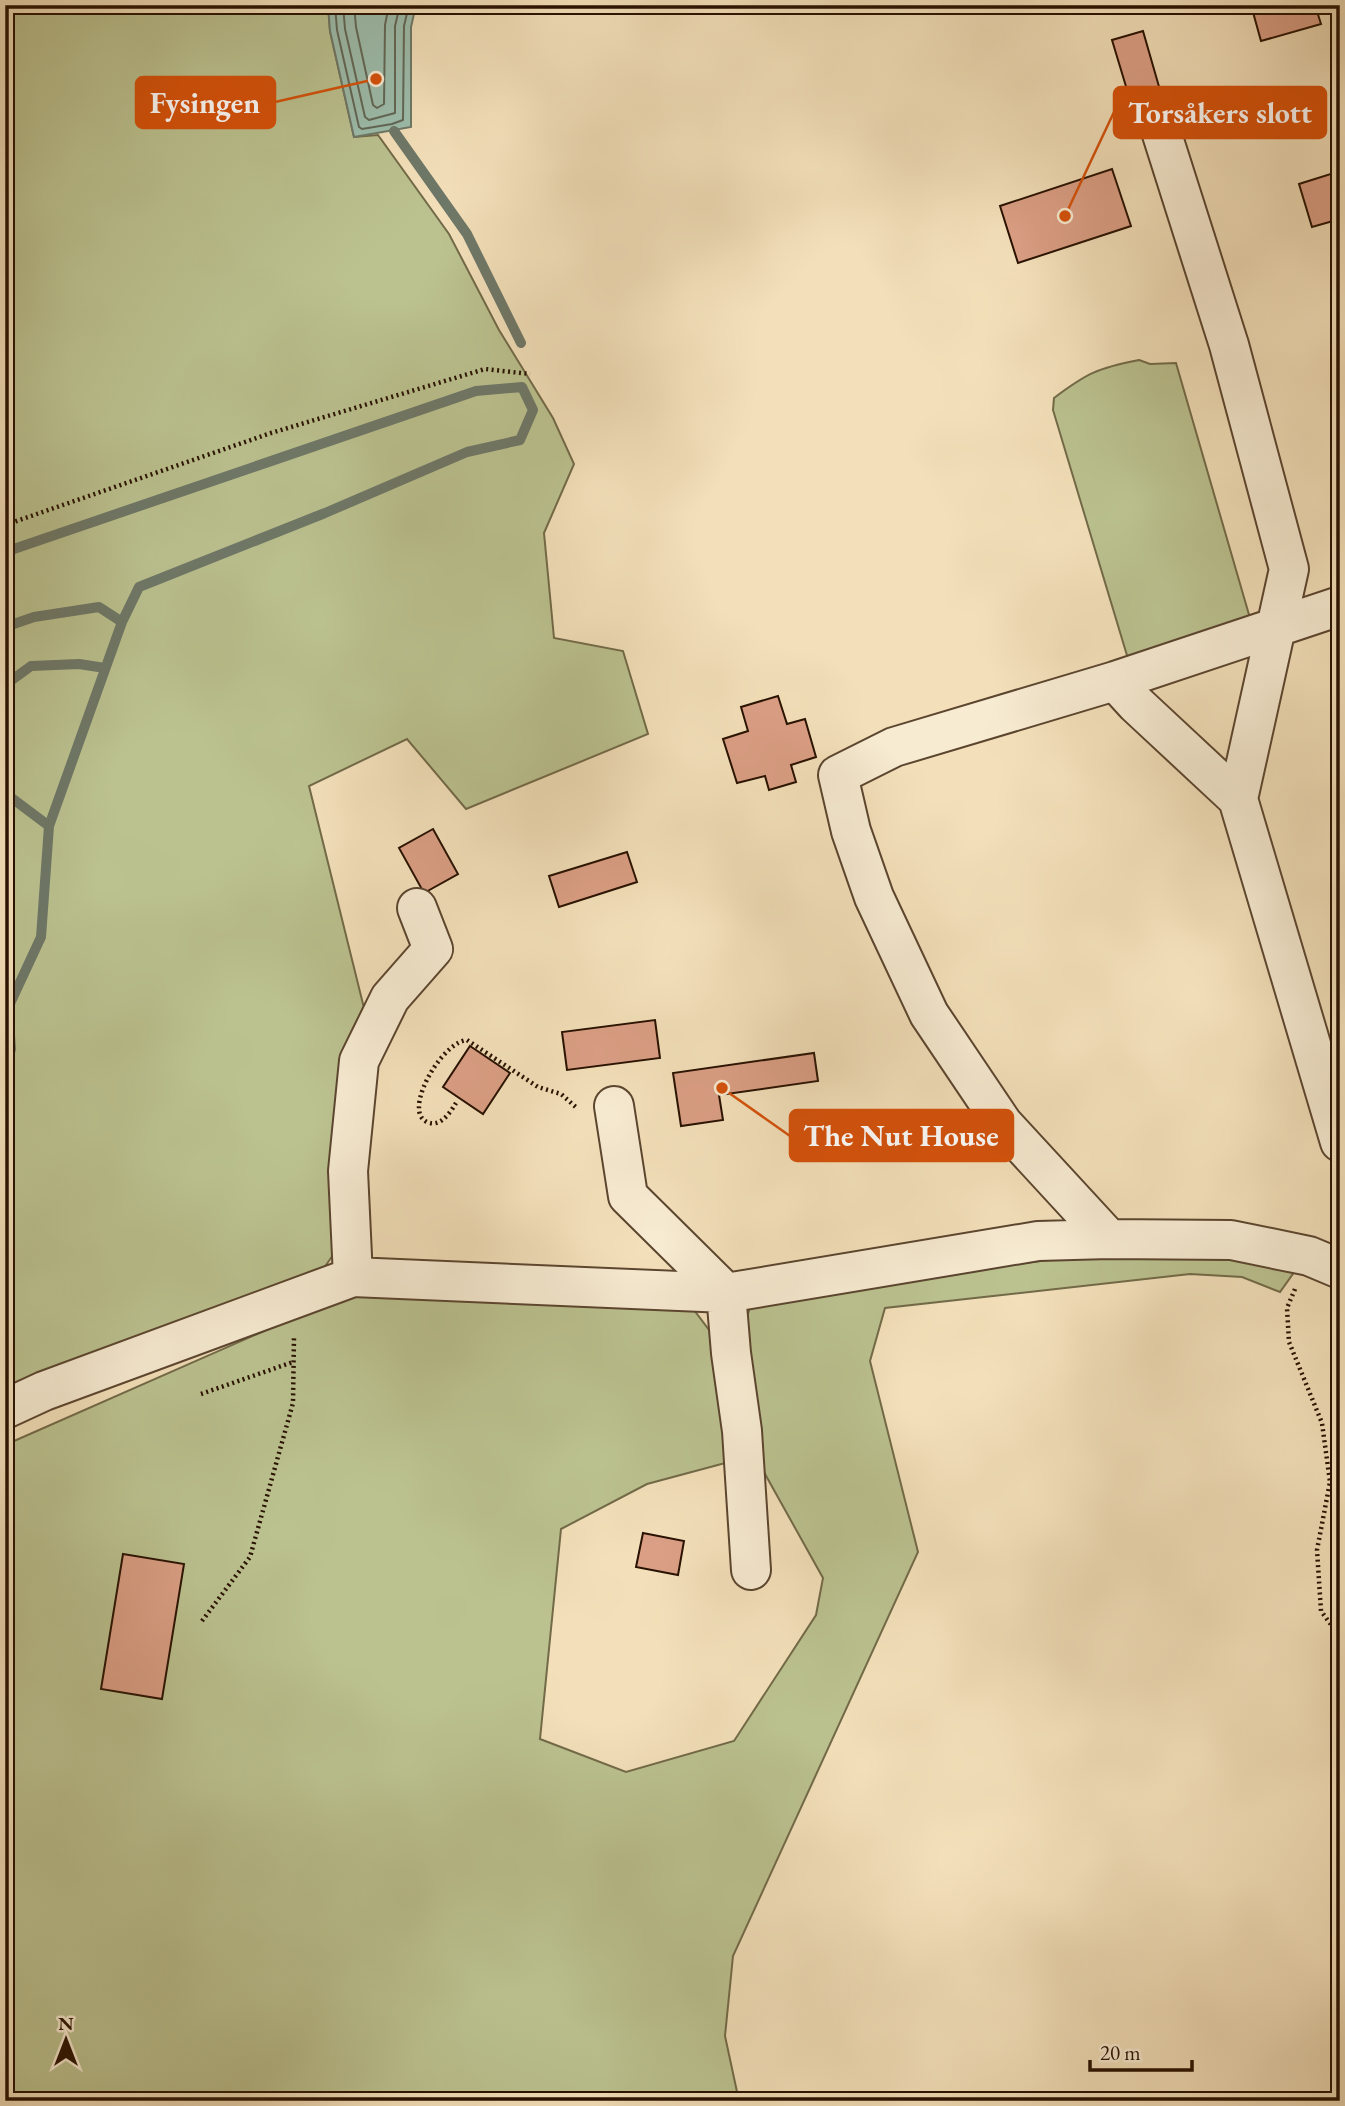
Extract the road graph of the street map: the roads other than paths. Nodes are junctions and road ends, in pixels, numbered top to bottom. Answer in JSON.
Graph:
{"nodes":[{"id":1,"x":1160,"y":128,"type":"dead end"},
{"id":2,"x":1340,"y":606,"type":"edge"},
{"id":3,"x":1276,"y":627,"type":"junction"},
{"id":4,"x":1115,"y":681,"type":"junction"},
{"id":5,"x":1238,"y":799,"type":"junction"},
{"id":6,"x":417,"y":908,"type":"dead end"},
{"id":7,"x":614,"y":1106,"type":"road end"},
{"id":8,"x":1340,"y":1142,"type":"edge"},
{"id":9,"x":1109,"y":1239,"type":"junction"},
{"id":10,"x":1324,"y":1262,"type":"edge"},
{"id":11,"x":353,"y":1277,"type":"junction"},
{"id":12,"x":726,"y":1293,"type":"junction"},
{"id":13,"x":5,"y":1409,"type":"edge"},
{"id":14,"x":751,"y":1570,"type":"dead end"}],
"edges":[{"from":1,"to":3,"type":"lane"},
{"from":2,"to":3,"type":"lane"},
{"from":3,"to":4,"type":"lane"},
{"from":3,"to":5,"type":"lane"},
{"from":4,"to":5,"type":"lane"},
{"from":4,"to":9,"type":"lane"},
{"from":5,"to":8,"type":"lane"},
{"from":6,"to":11,"type":"lane"},
{"from":7,"to":12,"type":"lane"},
{"from":9,"to":10,"type":"lane"},
{"from":9,"to":12,"type":"lane"},
{"from":11,"to":12,"type":"lane"},
{"from":11,"to":13,"type":"lane"},
{"from":12,"to":14,"type":"lane"}]}
